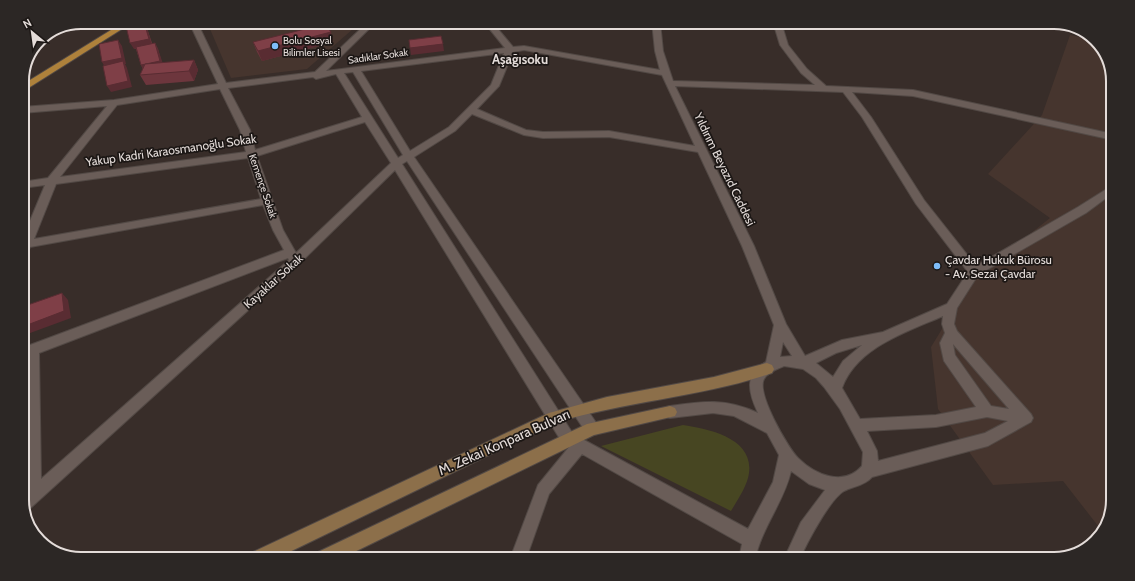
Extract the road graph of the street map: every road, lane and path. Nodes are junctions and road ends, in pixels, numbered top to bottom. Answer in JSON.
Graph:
{"nodes":[{"id":1,"x":118,"y":29,"type":"edge"},
{"id":2,"x":196,"y":29,"type":"edge"},
{"id":3,"x":365,"y":29,"type":"edge"},
{"id":4,"x":494,"y":29,"type":"edge"},
{"id":5,"x":657,"y":29,"type":"edge"},
{"id":6,"x":779,"y":29,"type":"edge"},
{"id":7,"x":510,"y":49,"type":"junction"},
{"id":8,"x":356,"y":70,"type":"junction"},
{"id":9,"x":339,"y":72,"type":"junction"},
{"id":10,"x":665,"y":73,"type":"junction"},
{"id":11,"x":316,"y":76,"type":"junction"},
{"id":12,"x":670,"y":83,"type":"junction"},
{"id":13,"x":29,"y":85,"type":"edge"},
{"id":14,"x":224,"y":86,"type":"junction"},
{"id":15,"x":824,"y":88,"type":"junction"},
{"id":16,"x":846,"y":90,"type":"junction"},
{"id":17,"x":114,"y":103,"type":"junction"},
{"id":18,"x":29,"y":109,"type":"edge"},
{"id":19,"x":471,"y":110,"type":"junction"},
{"id":20,"x":367,"y":118,"type":"junction"},
{"id":21,"x":1106,"y":135,"type":"edge"},
{"id":22,"x":702,"y":150,"type":"junction"},
{"id":23,"x":252,"y":154,"type":"junction"},
{"id":24,"x":408,"y":156,"type":"junction"},
{"id":25,"x":395,"y":164,"type":"junction"},
{"id":26,"x":53,"y":180,"type":"junction"},
{"id":27,"x":29,"y":184,"type":"edge"},
{"id":28,"x":1106,"y":193,"type":"edge"},
{"id":29,"x":267,"y":201,"type":"junction"},
{"id":30,"x":29,"y":237,"type":"edge"},
{"id":31,"x":29,"y":248,"type":"edge"},
{"id":32,"x":293,"y":257,"type":"junction"},
{"id":33,"x":974,"y":272,"type":"junction"},
{"id":34,"x":951,"y":307,"type":"junction"},
{"id":35,"x":780,"y":325,"type":"junction"},
{"id":36,"x":952,"y":334,"type":"junction"},
{"id":37,"x":884,"y":337,"type":"junction"},
{"id":38,"x":29,"y":351,"type":"edge"},
{"id":39,"x":803,"y":364,"type":"junction"},
{"id":40,"x":769,"y":367,"type":"junction"},
{"id":41,"x":834,"y":391,"type":"junction"},
{"id":42,"x":29,"y":393,"type":"edge"},
{"id":43,"x":580,"y":408,"type":"junction"},
{"id":44,"x":987,"y":411,"type":"junction"},
{"id":45,"x":670,"y":412,"type":"joint"},
{"id":46,"x":554,"y":417,"type":"junction"},
{"id":47,"x":1026,"y":418,"type":"junction"},
{"id":48,"x":855,"y":425,"type":"junction"},
{"id":49,"x":592,"y":428,"type":"junction"},
{"id":50,"x":773,"y":429,"type":"junction"},
{"id":51,"x":574,"y":442,"type":"junction"},
{"id":52,"x":787,"y":453,"type":"junction"},
{"id":53,"x":867,"y":471,"type":"junction"},
{"id":54,"x":840,"y":484,"type":"junction"},
{"id":55,"x":34,"y":496,"type":"junction"},
{"id":56,"x":29,"y":501,"type":"edge"},
{"id":57,"x":751,"y":540,"type":"junction"},
{"id":58,"x":272,"y":552,"type":"edge"},
{"id":59,"x":337,"y":552,"type":"edge"},
{"id":60,"x":521,"y":552,"type":"edge"},
{"id":61,"x":748,"y":552,"type":"edge"},
{"id":62,"x":795,"y":552,"type":"edge"}],
"edges":[{"from":1,"to":13,"type":"main road"},
{"from":2,"to":14,"type":"street","name":"Kemençe Sokak"},
{"from":3,"to":11,"type":"street"},
{"from":4,"to":7,"type":"street"},
{"from":5,"to":10,"type":"street","name":"Yıldırım Beyazıd Caddesi"},
{"from":6,"to":15,"type":"street"},
{"from":7,"to":8,"type":"street","name":"Sadıklar Sokak"},
{"from":7,"to":10,"type":"street","name":"Sadıklar Sokak"},
{"from":7,"to":19,"type":"street","name":"Kayaklar Sokak"},
{"from":8,"to":9,"type":"street","name":"Sadıklar Sokak"},
{"from":8,"to":24,"type":"street"},
{"from":9,"to":11,"type":"street","name":"Sadıklar Sokak"},
{"from":9,"to":20,"type":"street"},
{"from":10,"to":12,"type":"street","name":"Yıldırım Beyazıd Caddesi"},
{"from":11,"to":14,"type":"street","name":"Sadıklar Sokak"},
{"from":12,"to":15,"type":"street"},
{"from":12,"to":22,"type":"street","name":"Yıldırım Beyazıd Caddesi"},
{"from":14,"to":17,"type":"street","name":"Sadıklar Sokak"},
{"from":14,"to":23,"type":"street","name":"Kemençe Sokak"},
{"from":15,"to":16,"type":"street"},
{"from":16,"to":21,"type":"street"},
{"from":16,"to":33,"type":"street"},
{"from":17,"to":18,"type":"street","name":"Sadıklar Sokak"},
{"from":17,"to":26,"type":"street"},
{"from":19,"to":22,"type":"street"},
{"from":19,"to":24,"type":"street","name":"Kayaklar Sokak"},
{"from":20,"to":23,"type":"street","name":"Yakup Kadri Karaosmanoğlu Sokak"},
{"from":20,"to":25,"type":"street"},
{"from":22,"to":35,"type":"street","name":"Yıldırım Beyazıd Caddesi"},
{"from":23,"to":26,"type":"street","name":"Yakup Kadri Karaosmanoğlu Sokak"},
{"from":23,"to":29,"type":"street","name":"Kemençe Sokak"},
{"from":24,"to":25,"type":"street","name":"Kayaklar Sokak"},
{"from":24,"to":43,"type":"street"},
{"from":25,"to":32,"type":"street","name":"Kayaklar Sokak"},
{"from":25,"to":46,"type":"street"},
{"from":26,"to":27,"type":"street","name":"Yakup Kadri Karaosmanoğlu Sokak"},
{"from":26,"to":30,"type":"street"},
{"from":28,"to":33,"type":"street"},
{"from":29,"to":31,"type":"street"},
{"from":29,"to":32,"type":"street","name":"Kemençe Sokak"},
{"from":32,"to":38,"type":"street"},
{"from":32,"to":55,"type":"street","name":"Kayaklar Sokak"},
{"from":33,"to":34,"type":"street"},
{"from":34,"to":36,"type":"street"},
{"from":34,"to":37,"type":"street"},
{"from":35,"to":39,"type":"street","name":"Yıldırım Beyazıd Caddesi"},
{"from":35,"to":40,"type":"street"},
{"from":36,"to":44,"type":"street"},
{"from":36,"to":47,"type":"street"},
{"from":37,"to":39,"type":"street"},
{"from":37,"to":41,"type":"street"},
{"from":39,"to":40,"type":"street"},
{"from":39,"to":41,"type":"street"},
{"from":40,"to":43,"type":"main road","name":"M. Zekai Konpara Bulvarı"},
{"from":40,"to":50,"type":"street"},
{"from":41,"to":48,"type":"street"},
{"from":42,"to":55,"type":"street"},
{"from":43,"to":46,"type":"main road","name":"M. Zekai Konpara Bulvarı"},
{"from":43,"to":49,"type":"street"},
{"from":44,"to":47,"type":"street"},
{"from":44,"to":48,"type":"street"},
{"from":45,"to":49,"type":"main road","name":"M. Zekai Konpara Bulvarı"},
{"from":45,"to":50,"type":"street"},
{"from":46,"to":51,"type":"street"},
{"from":46,"to":58,"type":"main road","name":"M. Zekai Konpara Bulvarı"},
{"from":47,"to":53,"type":"street"},
{"from":48,"to":53,"type":"street"},
{"from":49,"to":51,"type":"main road","name":"M. Zekai Konpara Bulvarı"},
{"from":50,"to":52,"type":"street"},
{"from":51,"to":57,"type":"street"},
{"from":51,"to":59,"type":"main road","name":"M. Zekai Konpara Bulvarı"},
{"from":51,"to":60,"type":"street"},
{"from":52,"to":54,"type":"street"},
{"from":52,"to":57,"type":"street"},
{"from":53,"to":54,"type":"street"},
{"from":54,"to":62,"type":"street"},
{"from":55,"to":56,"type":"street","name":"Kayaklar Sokak"},
{"from":57,"to":61,"type":"street"}]}
